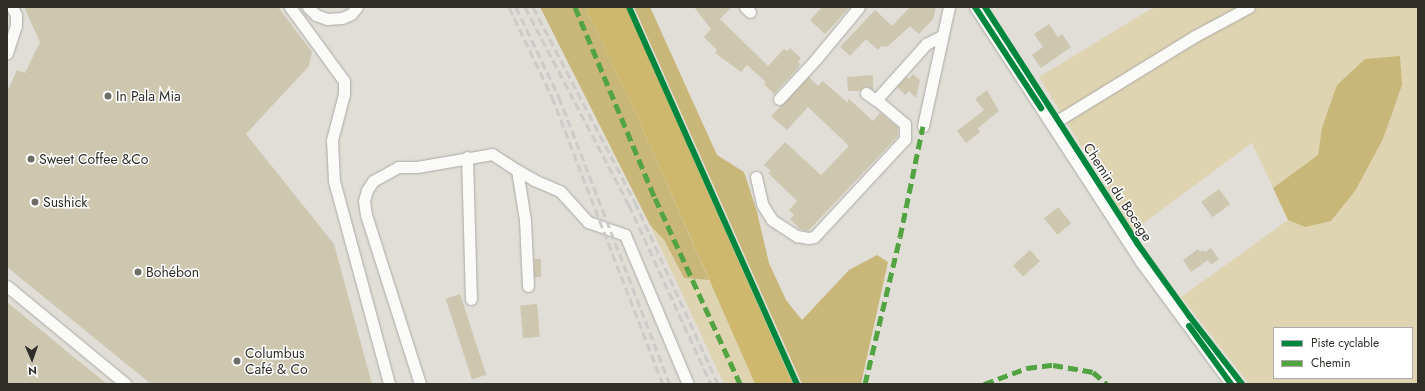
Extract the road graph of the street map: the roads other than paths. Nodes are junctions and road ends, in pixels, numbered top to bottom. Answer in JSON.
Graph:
{"nodes":[{"id":1,"x":12,"y":7,"type":"edge"},
{"id":2,"x":290,"y":7,"type":"edge"},
{"id":3,"x":308,"y":7,"type":"edge"},
{"id":4,"x":357,"y":7,"type":"edge"},
{"id":5,"x":859,"y":7,"type":"edge"},
{"id":6,"x":948,"y":7,"type":"edge"},
{"id":7,"x":975,"y":7,"type":"edge"},
{"id":8,"x":1249,"y":7,"type":"edge"},
{"id":9,"x":942,"y":36,"type":"junction"},
{"id":10,"x":7,"y":52,"type":"edge"},
{"id":11,"x":866,"y":93,"type":"dead end"},
{"id":12,"x":779,"y":99,"type":"dead end"},
{"id":13,"x":876,"y":100,"type":"junction"},
{"id":14,"x":1052,"y":124,"type":"junction"},
{"id":15,"x":922,"y":126,"type":"dead end"},
{"id":16,"x":467,"y":157,"type":"junction"},
{"id":17,"x":517,"y":170,"type":"junction"},
{"id":18,"x":756,"y":177,"type":"dead end"},
{"id":19,"x":7,"y":286,"type":"edge"},
{"id":20,"x":528,"y":286,"type":"dead end"},
{"id":21,"x":471,"y":299,"type":"dead end"},
{"id":22,"x":126,"y":384,"type":"edge"},
{"id":23,"x":389,"y":384,"type":"edge"},
{"id":24,"x":420,"y":384,"type":"edge"},
{"id":25,"x":688,"y":384,"type":"edge"},
{"id":26,"x":1231,"y":384,"type":"edge"}],
"edges":[{"from":1,"to":10,"type":"street"},
{"from":2,"to":23,"type":"street"},
{"from":3,"to":4,"type":"street"},
{"from":5,"to":12,"type":"street"},
{"from":6,"to":9,"type":"street"},
{"from":7,"to":14,"type":"street","name":"Chemin du Bocage"},
{"from":8,"to":14,"type":"street"},
{"from":9,"to":13,"type":"street"},
{"from":9,"to":15,"type":"street"},
{"from":11,"to":13,"type":"street"},
{"from":13,"to":18,"type":"street"},
{"from":14,"to":26,"type":"street","name":"Chemin du Bocage"},
{"from":16,"to":17,"type":"street"},
{"from":16,"to":21,"type":"street"},
{"from":16,"to":24,"type":"street"},
{"from":17,"to":20,"type":"street"},
{"from":17,"to":25,"type":"street"},
{"from":19,"to":22,"type":"street"}]}
